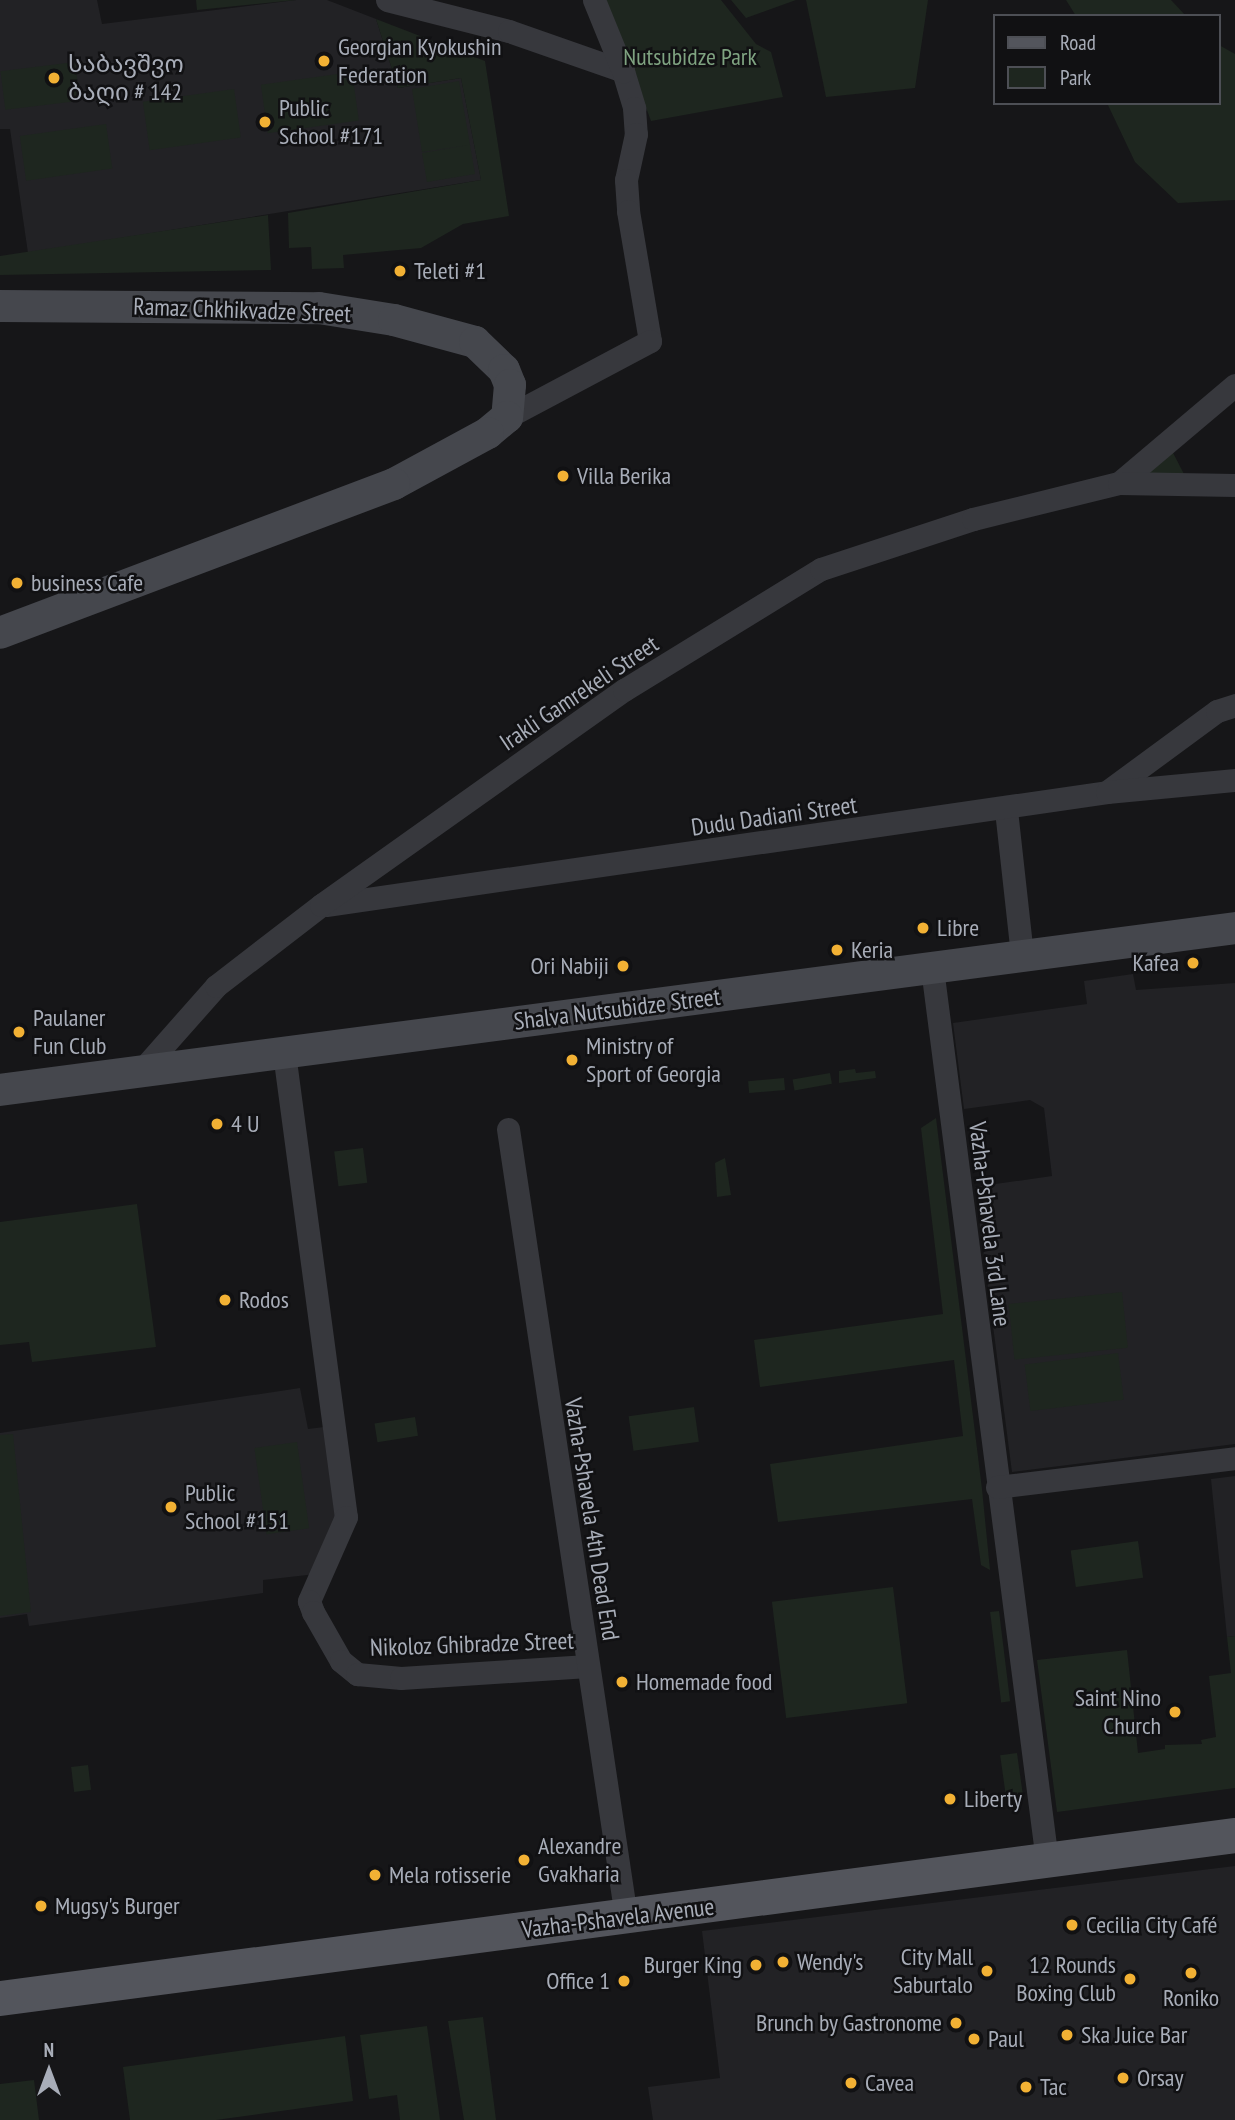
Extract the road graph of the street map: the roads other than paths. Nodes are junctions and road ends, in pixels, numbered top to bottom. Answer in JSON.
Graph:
{"nodes":[{"id":1,"x":387,"y":0,"type":"edge"},
{"id":2,"x":594,"y":0,"type":"edge"},
{"id":3,"x":623,"y":71,"type":"junction"},
{"id":4,"x":0,"y":306,"type":"edge"},
{"id":5,"x":1235,"y":385,"type":"edge"},
{"id":6,"x":507,"y":417,"type":"junction"},
{"id":7,"x":1119,"y":483,"type":"junction"},
{"id":8,"x":1235,"y":485,"type":"edge"},
{"id":9,"x":0,"y":633,"type":"edge"},
{"id":10,"x":1235,"y":705,"type":"edge"},
{"id":11,"x":1235,"y":780,"type":"edge"},
{"id":12,"x":1107,"y":792,"type":"junction"},
{"id":13,"x":1006,"y":810,"type":"junction"},
{"id":14,"x":321,"y":905,"type":"junction"},
{"id":15,"x":1235,"y":928,"type":"edge"},
{"id":16,"x":1022,"y":956,"type":"junction"},
{"id":17,"x":932,"y":968,"type":"junction"},
{"id":18,"x":284,"y":1053,"type":"junction"},
{"id":19,"x":140,"y":1072,"type":"junction"},
{"id":20,"x":0,"y":1090,"type":"edge"},
{"id":21,"x":508,"y":1129,"type":"dead end"},
{"id":22,"x":1235,"y":1458,"type":"edge"},
{"id":23,"x":997,"y":1487,"type":"junction"},
{"id":24,"x":588,"y":1666,"type":"junction"},
{"id":25,"x":1235,"y":1835,"type":"edge"},
{"id":26,"x":1047,"y":1861,"type":"junction"},
{"id":27,"x":626,"y":1917,"type":"junction"},
{"id":28,"x":0,"y":1998,"type":"edge"}],
"edges":[{"from":1,"to":3,"type":"street"},
{"from":2,"to":3,"type":"street"},
{"from":3,"to":6,"type":"street"},
{"from":4,"to":6,"type":"main road","name":"Ramaz Chkhikvadze Street"},
{"from":5,"to":7,"type":"street","name":"Irakli Gamrekeli Street"},
{"from":6,"to":9,"type":"main road"},
{"from":7,"to":8,"type":"street","name":"Irakli Gamrekeli Street"},
{"from":7,"to":14,"type":"street","name":"Irakli Gamrekeli Street"},
{"from":10,"to":12,"type":"street"},
{"from":11,"to":12,"type":"street","name":"Dudu Dadiani Street"},
{"from":12,"to":13,"type":"street","name":"Dudu Dadiani Street"},
{"from":13,"to":14,"type":"street","name":"Dudu Dadiani Street"},
{"from":13,"to":16,"type":"street"},
{"from":14,"to":19,"type":"street","name":"Irakli Gamrekeli Street"},
{"from":15,"to":16,"type":"main road","name":"Shalva Nutsubidze Street"},
{"from":16,"to":17,"type":"main road","name":"Shalva Nutsubidze Street"},
{"from":17,"to":18,"type":"main road","name":"Shalva Nutsubidze Street"},
{"from":17,"to":23,"type":"street","name":"Vazha-Pshavela 3rd Lane"},
{"from":18,"to":19,"type":"main road","name":"Shalva Nutsubidze Street"},
{"from":18,"to":24,"type":"street","name":"Nikoloz Ghibradze Street"},
{"from":19,"to":20,"type":"main road","name":"Shalva Nutsubidze Street"},
{"from":21,"to":24,"type":"street","name":"Vazha-Pshavela 4th Dead End"},
{"from":22,"to":23,"type":"street"},
{"from":23,"to":26,"type":"street","name":"Vazha-Pshavela 3rd Lane"},
{"from":24,"to":27,"type":"street","name":"Vazha-Pshavela 4th Dead End"},
{"from":25,"to":26,"type":"main road","name":"Vazha-Pshavela Avenue"},
{"from":26,"to":27,"type":"main road","name":"Vazha-Pshavela Avenue"},
{"from":27,"to":28,"type":"main road","name":"Vazha-Pshavela Avenue"}]}
